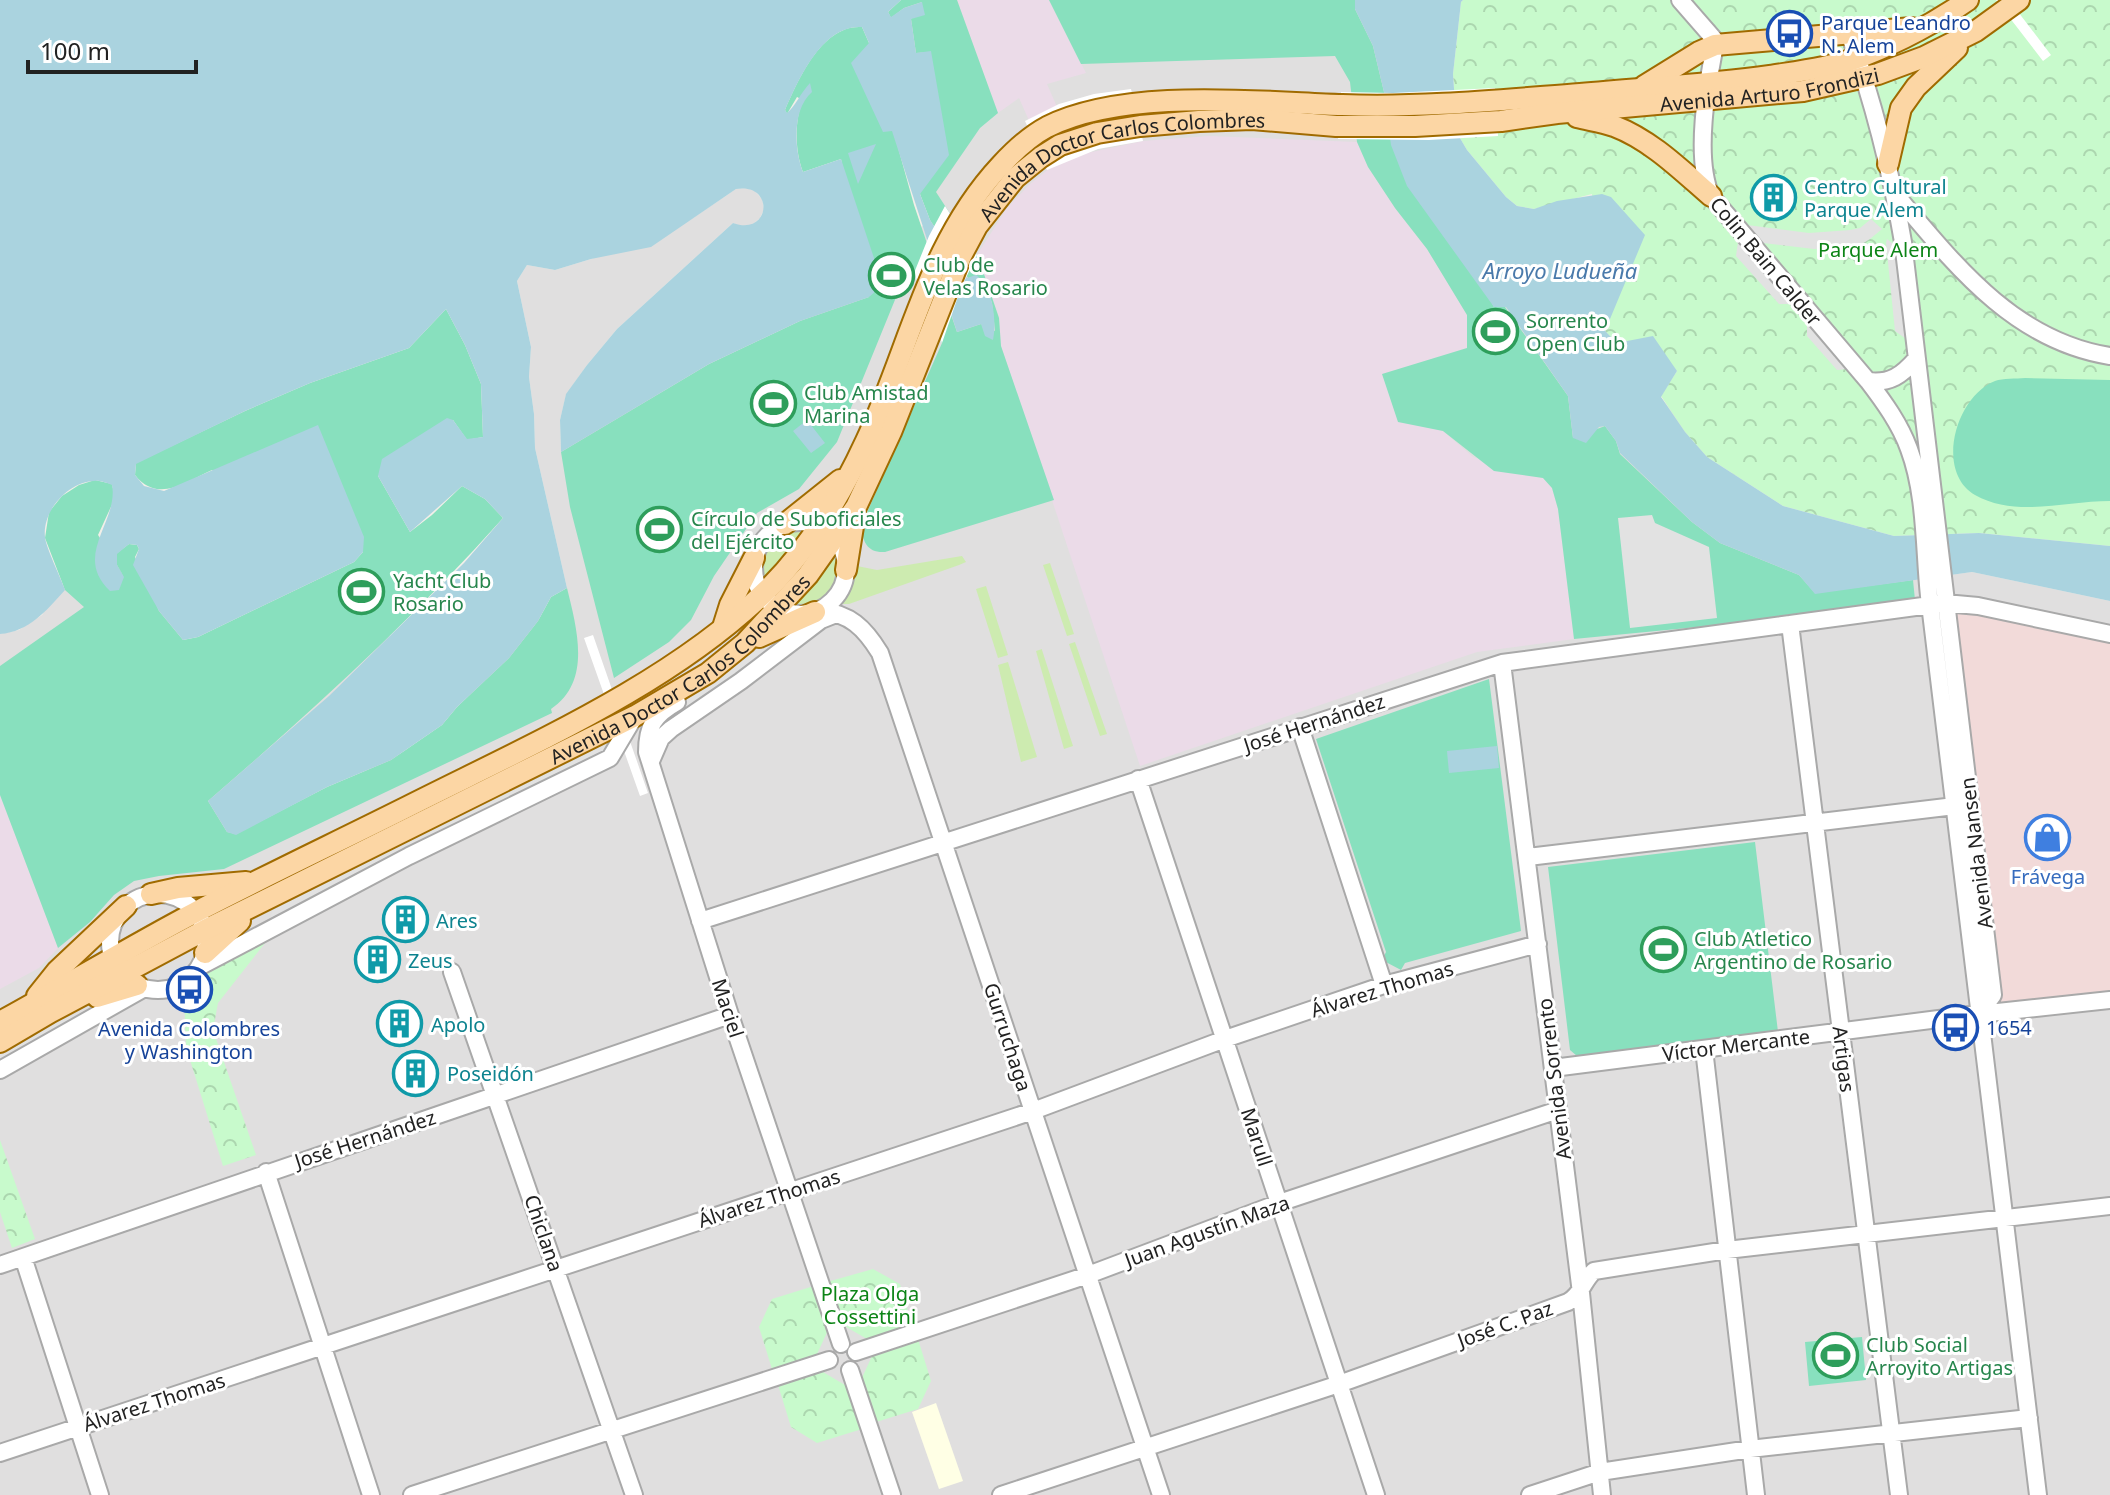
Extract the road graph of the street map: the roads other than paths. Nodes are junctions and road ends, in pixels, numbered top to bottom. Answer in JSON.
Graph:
{"nodes":[{"id":1,"x":1680,"y":0,"type":"edge"},
{"id":2,"x":1968,"y":0,"type":"edge"},
{"id":3,"x":2019,"y":0,"type":"edge"},
{"id":4,"x":1932,"y":25,"type":"junction"},
{"id":5,"x":1976,"y":31,"type":"junction"},
{"id":6,"x":1849,"y":33,"type":"junction"},
{"id":7,"x":1715,"y":45,"type":"junction"},
{"id":8,"x":1861,"y":68,"type":"junction"},
{"id":9,"x":1640,"y":89,"type":"junction"},
{"id":10,"x":1706,"y":92,"type":"junction"},
{"id":11,"x":1500,"y":110,"type":"junction"},
{"id":12,"x":1557,"y":113,"type":"junction"},
{"id":13,"x":1336,"y":116,"type":"junction"},
{"id":14,"x":1888,"y":164,"type":"junction"},
{"id":15,"x":1895,"y":194,"type":"junction"},
{"id":16,"x":1711,"y":196,"type":"junction"},
{"id":17,"x":2110,"y":356,"type":"edge"},
{"id":18,"x":1916,"y":359,"type":"junction"},
{"id":19,"x":1862,"y":375,"type":"junction"},
{"id":20,"x":850,"y":472,"type":"junction"},
{"id":21,"x":1926,"y":495,"type":"junction"},
{"id":22,"x":856,"y":507,"type":"junction"},
{"id":23,"x":785,"y":524,"type":"junction"},
{"id":24,"x":828,"y":532,"type":"junction"},
{"id":25,"x":754,"y":558,"type":"junction"},
{"id":26,"x":846,"y":570,"type":"junction"},
{"id":27,"x":762,"y":595,"type":"junction"},
{"id":28,"x":1937,"y":596,"type":"junction"},
{"id":29,"x":779,"y":609,"type":"junction"},
{"id":30,"x":826,"y":611,"type":"junction"},
{"id":31,"x":1790,"y":624,"type":"junction"},
{"id":32,"x":723,"y":627,"type":"junction"},
{"id":33,"x":2110,"y":634,"type":"edge"},
{"id":34,"x":745,"y":643,"type":"junction"},
{"id":35,"x":1502,"y":663,"type":"junction"},
{"id":36,"x":689,"y":684,"type":"junction"},
{"id":37,"x":635,"y":716,"type":"junction"},
{"id":38,"x":1300,"y":727,"type":"junction"},
{"id":39,"x":650,"y":764,"type":"junction"},
{"id":40,"x":1138,"y":779,"type":"junction"},
{"id":41,"x":1962,"y":806,"type":"junction"},
{"id":42,"x":1815,"y":823,"type":"junction"},
{"id":43,"x":943,"y":841,"type":"junction"},
{"id":44,"x":1528,"y":857,"type":"junction"},
{"id":45,"x":265,"y":879,"type":"junction"},
{"id":46,"x":151,"y":894,"type":"junction"},
{"id":47,"x":259,"y":903,"type":"junction"},
{"id":48,"x":126,"y":906,"type":"junction"},
{"id":49,"x":200,"y":921,"type":"junction"},
{"id":50,"x":700,"y":921,"type":"junction"},
{"id":51,"x":1538,"y":944,"type":"junction"},
{"id":52,"x":202,"y":960,"type":"junction"},
{"id":53,"x":452,"y":972,"type":"dead end"},
{"id":54,"x":129,"y":977,"type":"junction"},
{"id":55,"x":1384,"y":985,"type":"junction"},
{"id":56,"x":2110,"y":1000,"type":"edge"},
{"id":57,"x":30,"y":1006,"type":"junction"},
{"id":58,"x":1979,"y":1014,"type":"junction"},
{"id":59,"x":730,"y":1015,"type":"junction"},
{"id":60,"x":0,"y":1022,"type":"edge"},
{"id":61,"x":1841,"y":1032,"type":"junction"},
{"id":62,"x":1225,"y":1039,"type":"junction"},
{"id":63,"x":0,"y":1042,"type":"edge"},
{"id":64,"x":1704,"y":1049,"type":"junction"},
{"id":65,"x":1553,"y":1068,"type":"junction"},
{"id":66,"x":0,"y":1070,"type":"edge"},
{"id":67,"x":497,"y":1096,"type":"junction"},
{"id":68,"x":1558,"y":1110,"type":"junction"},
{"id":69,"x":1033,"y":1111,"type":"junction"},
{"id":70,"x":266,"y":1172,"type":"junction"},
{"id":71,"x":790,"y":1191,"type":"junction"},
{"id":72,"x":1279,"y":1203,"type":"junction"},
{"id":73,"x":2110,"y":1206,"type":"edge"},
{"id":74,"x":2004,"y":1219,"type":"junction"},
{"id":75,"x":1866,"y":1234,"type":"junction"},
{"id":76,"x":1727,"y":1250,"type":"junction"},
{"id":77,"x":23,"y":1257,"type":"junction"},
{"id":78,"x":0,"y":1265,"type":"edge"},
{"id":79,"x":556,"y":1268,"type":"junction"},
{"id":80,"x":1088,"y":1275,"type":"junction"},
{"id":81,"x":1581,"y":1293,"type":"junction"},
{"id":82,"x":323,"y":1346,"type":"junction"},
{"id":83,"x":848,"y":1348,"type":"junction"},
{"id":84,"x":829,"y":1360,"type":"junction"},
{"id":85,"x":850,"y":1370,"type":"junction"},
{"id":86,"x":1339,"y":1384,"type":"junction"},
{"id":87,"x":2029,"y":1418,"type":"junction"},
{"id":88,"x":76,"y":1428,"type":"junction"},
{"id":89,"x":612,"y":1432,"type":"junction"},
{"id":90,"x":1891,"y":1434,"type":"junction"},
{"id":91,"x":1145,"y":1448,"type":"junction"},
{"id":92,"x":1750,"y":1449,"type":"junction"},
{"id":93,"x":0,"y":1453,"type":"edge"},
{"id":94,"x":1600,"y":1472,"type":"junction"},
{"id":95,"x":100,"y":1495,"type":"edge"},
{"id":96,"x":371,"y":1495,"type":"edge"},
{"id":97,"x":412,"y":1495,"type":"edge"},
{"id":98,"x":634,"y":1495,"type":"edge"},
{"id":99,"x":892,"y":1495,"type":"edge"},
{"id":100,"x":1001,"y":1495,"type":"edge"},
{"id":101,"x":1161,"y":1495,"type":"edge"},
{"id":102,"x":1376,"y":1495,"type":"edge"},
{"id":103,"x":1530,"y":1495,"type":"edge"},
{"id":104,"x":1602,"y":1495,"type":"edge"},
{"id":105,"x":1756,"y":1495,"type":"edge"},
{"id":106,"x":1899,"y":1495,"type":"edge"},
{"id":107,"x":2038,"y":1495,"type":"edge"}],
"edges":[{"from":1,"to":7,"type":"street"},
{"from":2,"to":4,"type":"main road","name":"Avenida Arturo Frondizi"},
{"from":3,"to":5,"type":"main road","name":"Avenida Arturo Frondizi"},
{"from":4,"to":6,"type":"main road"},
{"from":4,"to":8,"type":"main road","name":"Avenida Arturo Frondizi"},
{"from":5,"to":8,"type":"main road","name":"Avenida Arturo Frondizi"},
{"from":5,"to":14,"type":"main road"},
{"from":6,"to":7,"type":"main road"},
{"from":6,"to":8,"type":"street","name":"Avenida Nansen"},
{"from":7,"to":9,"type":"main road"},
{"from":7,"to":10,"type":"street","name":"Colin Bain Calder"},
{"from":8,"to":10,"type":"main road","name":"Avenida Arturo Frondizi"},
{"from":8,"to":14,"type":"street","name":"Avenida Nansen"},
{"from":9,"to":10,"type":"main road","name":"Avenida Arturo Frondizi"},
{"from":9,"to":11,"type":"main road","name":"Avenida Arturo Frondizi"},
{"from":10,"to":12,"type":"main road","name":"Avenida Arturo Frondizi"},
{"from":10,"to":16,"type":"street","name":"Colin Bain Calder"},
{"from":11,"to":12,"type":"main road","name":"Avenida Arturo Frondizi"},
{"from":11,"to":13,"type":"main road","name":"Avenida Doctor Carlos Colombres"},
{"from":12,"to":16,"type":"main road"},
{"from":13,"to":20,"type":"main road","name":"Avenida Doctor Carlos Colombres"},
{"from":13,"to":22,"type":"main road","name":"Avenida Doctor Carlos Colombres"},
{"from":14,"to":15,"type":"street","name":"Avenida Nansen"},
{"from":15,"to":17,"type":"street"},
{"from":15,"to":18,"type":"street","name":"Avenida Nansen"},
{"from":16,"to":19,"type":"street","name":"Colin Bain Calder"},
{"from":18,"to":19,"type":"street"},
{"from":18,"to":21,"type":"street","name":"Avenida Nansen"},
{"from":19,"to":21,"type":"street","name":"Avenida Nansen"},
{"from":20,"to":23,"type":"main road"},
{"from":20,"to":24,"type":"main road","name":"Avenida Doctor Carlos Colombres"},
{"from":21,"to":28,"type":"street","name":"Avenida Nansen"},
{"from":22,"to":24,"type":"main road","name":"Avenida Doctor Carlos Colombres"},
{"from":22,"to":26,"type":"main road"},
{"from":23,"to":24,"type":"street"},
{"from":23,"to":25,"type":"street"},
{"from":24,"to":26,"type":"street"},
{"from":24,"to":27,"type":"main road","name":"Avenida Doctor Carlos Colombres"},
{"from":24,"to":29,"type":"main road","name":"Avenida Doctor Carlos Colombres"},
{"from":25,"to":27,"type":"street"},
{"from":25,"to":32,"type":"main road"},
{"from":26,"to":30,"type":"street"},
{"from":27,"to":29,"type":"street"},
{"from":27,"to":32,"type":"main road","name":"Avenida Doctor Carlos Colombres"},
{"from":28,"to":31,"type":"street","name":"José Hernández"},
{"from":28,"to":33,"type":"street","name":"José Hernández"},
{"from":28,"to":41,"type":"street","name":"Avenida Nansen"},
{"from":29,"to":30,"type":"street"},
{"from":29,"to":34,"type":"main road","name":"Avenida Doctor Carlos Colombres"},
{"from":30,"to":34,"type":"main road"},
{"from":30,"to":39,"type":"street"},
{"from":30,"to":43,"type":"street","name":"Gurruchaga"},
{"from":31,"to":35,"type":"street","name":"José Hernández"},
{"from":31,"to":42,"type":"street","name":"Artigas"},
{"from":32,"to":45,"type":"main road","name":"Avenida Doctor Carlos Colombres"},
{"from":34,"to":36,"type":"main road","name":"Avenida Doctor Carlos Colombres"},
{"from":35,"to":38,"type":"street","name":"José Hernández"},
{"from":35,"to":44,"type":"street","name":"Avenida Sorrento"},
{"from":36,"to":37,"type":"main road","name":"Avenida Doctor Carlos Colombres"},
{"from":36,"to":39,"type":"street","name":"Maciel"},
{"from":37,"to":47,"type":"main road","name":"Avenida Doctor Carlos Colombres"},
{"from":37,"to":52,"type":"street"},
{"from":38,"to":40,"type":"street","name":"José Hernández"},
{"from":38,"to":55,"type":"street"},
{"from":39,"to":50,"type":"street","name":"Maciel"},
{"from":40,"to":43,"type":"street","name":"José Hernández"},
{"from":40,"to":62,"type":"street","name":"Marull"},
{"from":41,"to":42,"type":"street"},
{"from":41,"to":58,"type":"street","name":"Avenida Nansen"},
{"from":42,"to":44,"type":"street"},
{"from":42,"to":61,"type":"street","name":"Artigas"},
{"from":43,"to":50,"type":"street","name":"José Hernández"},
{"from":43,"to":69,"type":"street","name":"Gurruchaga"},
{"from":44,"to":51,"type":"street","name":"Avenida Sorrento"},
{"from":45,"to":46,"type":"main road"},
{"from":45,"to":49,"type":"main road","name":"Avenida Doctor Carlos Colombres"},
{"from":46,"to":48,"type":"street"},
{"from":46,"to":49,"type":"street"},
{"from":47,"to":49,"type":"main road","name":"Avenida Doctor Carlos Colombres"},
{"from":47,"to":52,"type":"main road"},
{"from":48,"to":54,"type":"street"},
{"from":48,"to":57,"type":"main road"},
{"from":49,"to":52,"type":"street"},
{"from":49,"to":54,"type":"main road","name":"Avenida Doctor Carlos Colombres"},
{"from":50,"to":59,"type":"street","name":"Maciel"},
{"from":51,"to":55,"type":"street","name":"Álvarez Thomas"},
{"from":51,"to":65,"type":"street","name":"Avenida Sorrento"},
{"from":52,"to":54,"type":"street"},
{"from":53,"to":67,"type":"street","name":"Chiclana"},
{"from":54,"to":57,"type":"main road","name":"Avenida Doctor Carlos Colombres"},
{"from":54,"to":63,"type":"main road"},
{"from":54,"to":66,"type":"street"},
{"from":55,"to":62,"type":"street","name":"Álvarez Thomas"},
{"from":56,"to":58,"type":"street","name":"Víctor Mercante"},
{"from":57,"to":60,"type":"main road","name":"Avenida Doctor Carlos Colombres"},
{"from":58,"to":61,"type":"street","name":"Víctor Mercante"},
{"from":58,"to":74,"type":"street"},
{"from":59,"to":67,"type":"street","name":"José Hernández"},
{"from":59,"to":71,"type":"street","name":"Maciel"},
{"from":61,"to":64,"type":"street","name":"Víctor Mercante"},
{"from":61,"to":75,"type":"street","name":"Artigas"},
{"from":62,"to":69,"type":"street","name":"Álvarez Thomas"},
{"from":62,"to":72,"type":"street","name":"Marull"},
{"from":64,"to":65,"type":"street","name":"Víctor Mercante"},
{"from":64,"to":76,"type":"street"},
{"from":65,"to":68,"type":"street","name":"Avenida Sorrento"},
{"from":67,"to":70,"type":"street","name":"José Hernández"},
{"from":67,"to":79,"type":"street","name":"Chiclana"},
{"from":68,"to":72,"type":"street","name":"Juan Agustín Maza"},
{"from":68,"to":81,"type":"street","name":"Avenida Sorrento"},
{"from":69,"to":71,"type":"street","name":"Álvarez Thomas"},
{"from":69,"to":80,"type":"street","name":"Gurruchaga"},
{"from":70,"to":77,"type":"street","name":"José Hernández"},
{"from":70,"to":82,"type":"street"},
{"from":71,"to":79,"type":"street","name":"Álvarez Thomas"},
{"from":71,"to":83,"type":"street","name":"Maciel"},
{"from":72,"to":80,"type":"street","name":"Juan Agustín Maza"},
{"from":72,"to":86,"type":"street","name":"Marull"},
{"from":73,"to":74,"type":"street","name":"José C. Paz"},
{"from":74,"to":75,"type":"street","name":"José C. Paz"},
{"from":74,"to":87,"type":"street"},
{"from":75,"to":76,"type":"street","name":"José C. Paz"},
{"from":75,"to":90,"type":"street","name":"Artigas"},
{"from":76,"to":81,"type":"street","name":"José C. Paz"},
{"from":76,"to":92,"type":"street"},
{"from":77,"to":78,"type":"street","name":"José Hernández"},
{"from":77,"to":88,"type":"street"},
{"from":79,"to":82,"type":"street","name":"Álvarez Thomas"},
{"from":79,"to":89,"type":"street","name":"Chiclana"},
{"from":80,"to":83,"type":"street","name":"Juan Agustín Maza"},
{"from":80,"to":91,"type":"street","name":"Gurruchaga"},
{"from":81,"to":86,"type":"street","name":"José C. Paz"},
{"from":81,"to":94,"type":"street","name":"Avenida Sorrento"},
{"from":82,"to":88,"type":"street","name":"Álvarez Thomas"},
{"from":82,"to":96,"type":"street"},
{"from":83,"to":84,"type":"street"},
{"from":83,"to":85,"type":"street"},
{"from":84,"to":85,"type":"street"},
{"from":84,"to":89,"type":"street"},
{"from":85,"to":99,"type":"street"},
{"from":86,"to":91,"type":"street","name":"José C. Paz"},
{"from":86,"to":102,"type":"street","name":"Marull"},
{"from":87,"to":90,"type":"street"},
{"from":87,"to":107,"type":"street"},
{"from":88,"to":93,"type":"street","name":"Álvarez Thomas"},
{"from":88,"to":95,"type":"street"},
{"from":89,"to":97,"type":"street"},
{"from":89,"to":98,"type":"street","name":"Chiclana"},
{"from":90,"to":92,"type":"street"},
{"from":90,"to":106,"type":"street","name":"Artigas"},
{"from":91,"to":100,"type":"street","name":"José C. Paz"},
{"from":91,"to":101,"type":"street","name":"Gurruchaga"},
{"from":92,"to":94,"type":"street"},
{"from":92,"to":105,"type":"street"},
{"from":94,"to":103,"type":"street"},
{"from":94,"to":104,"type":"street","name":"Avenida Sorrento"}]}
